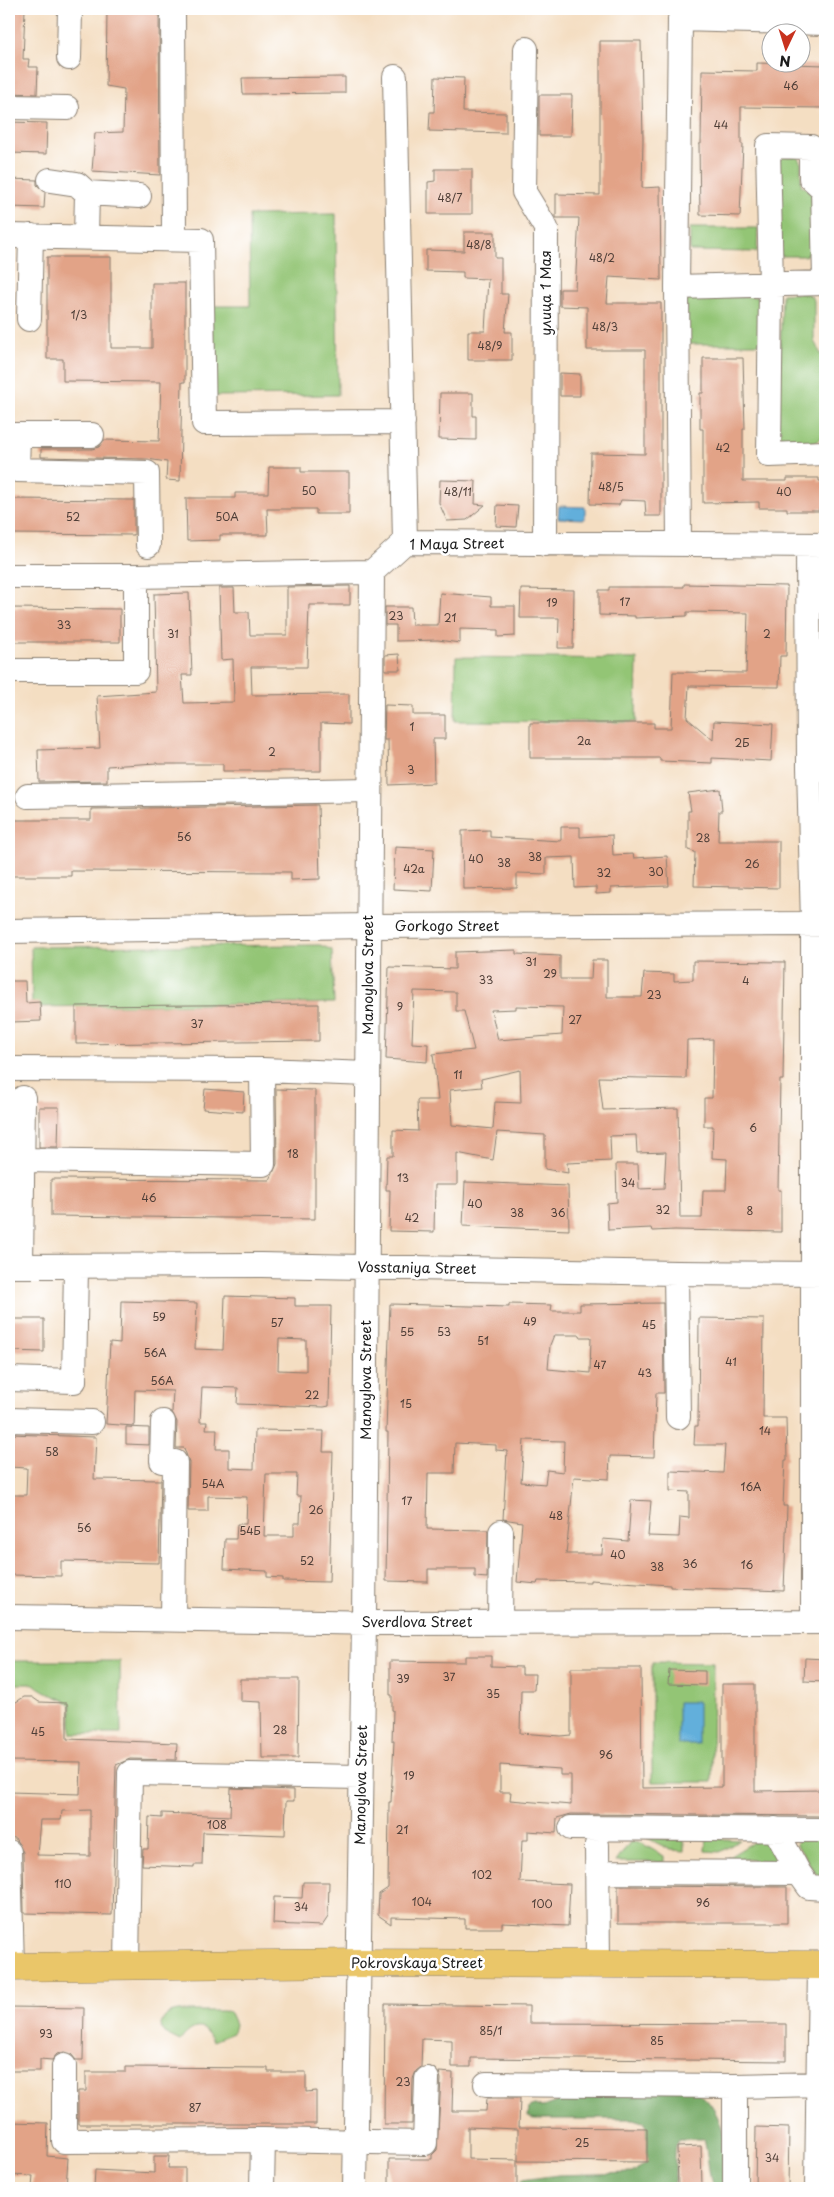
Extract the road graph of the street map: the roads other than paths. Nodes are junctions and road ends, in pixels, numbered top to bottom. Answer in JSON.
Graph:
{"nodes":[{"id":1,"x":70,"y":9,"type":"edge"},
{"id":2,"x":173,"y":9,"type":"edge"},
{"id":3,"x":825,"y":23,"type":"edge"},
{"id":4,"x":526,"y":49,"type":"dead end"},
{"id":5,"x":69,"y":58,"type":"dead end"},
{"id":6,"x":395,"y":77,"type":"dead end"},
{"id":7,"x":9,"y":107,"type":"edge"},
{"id":8,"x":67,"y":108,"type":"dead end"},
{"id":9,"x":50,"y":180,"type":"dead end"},
{"id":10,"x":87,"y":193,"type":"junction"},
{"id":11,"x":139,"y":196,"type":"dead end"},
{"id":12,"x":20,"y":236,"type":"edge"},
{"id":13,"x":86,"y":237,"type":"junction"},
{"id":14,"x":174,"y":239,"type":"junction"},
{"id":15,"x":825,"y":278,"type":"edge"},
{"id":16,"x":825,"y":283,"type":"edge"},
{"id":17,"x":771,"y":285,"type":"junction"},
{"id":18,"x":677,"y":287,"type":"junction"},
{"id":19,"x":29,"y":319,"type":"dead end"},
{"id":20,"x":402,"y":422,"type":"junction"},
{"id":21,"x":14,"y":435,"type":"edge"},
{"id":22,"x":92,"y":435,"type":"dead end"},
{"id":23,"x":825,"y":453,"type":"edge"},
{"id":24,"x":405,"y":542,"type":"junction"},
{"id":25,"x":545,"y":544,"type":"junction"},
{"id":26,"x":679,"y":544,"type":"junction"},
{"id":27,"x":148,"y":545,"type":"dead end"},
{"id":28,"x":816,"y":545,"type":"edge"},
{"id":29,"x":372,"y":572,"type":"junction"},
{"id":30,"x":9,"y":576,"type":"edge"},
{"id":31,"x":136,"y":576,"type":"junction"},
{"id":32,"x":9,"y":672,"type":"edge"},
{"id":33,"x":369,"y":790,"type":"junction"},
{"id":34,"x":28,"y":796,"type":"dead end"},
{"id":35,"x":819,"y":924,"type":"edge"},
{"id":36,"x":369,"y":926,"type":"junction"},
{"id":37,"x":9,"y":932,"type":"edge"},
{"id":38,"x":9,"y":1069,"type":"edge"},
{"id":39,"x":262,"y":1070,"type":"junction"},
{"id":40,"x":368,"y":1074,"type":"junction"},
{"id":41,"x":23,"y":1098,"type":"dead end"},
{"id":42,"x":22,"y":1160,"type":"junction"},
{"id":43,"x":15,"y":1266,"type":"edge"},
{"id":44,"x":76,"y":1267,"type":"junction"},
{"id":45,"x":366,"y":1267,"type":"junction"},
{"id":46,"x":676,"y":1273,"type":"junction"},
{"id":47,"x":819,"y":1274,"type":"edge"},
{"id":48,"x":9,"y":1379,"type":"edge"},
{"id":49,"x":819,"y":1402,"type":"edge"},
{"id":50,"x":678,"y":1417,"type":"dead end"},
{"id":51,"x":9,"y":1420,"type":"edge"},
{"id":52,"x":92,"y":1422,"type":"dead end"},
{"id":53,"x":163,"y":1422,"type":"dead end"},
{"id":54,"x":501,"y":1532,"type":"dead end"},
{"id":55,"x":9,"y":1617,"type":"edge"},
{"id":56,"x":173,"y":1620,"type":"junction"},
{"id":57,"x":364,"y":1622,"type":"junction"},
{"id":58,"x":500,"y":1622,"type":"junction"},
{"id":59,"x":819,"y":1622,"type":"edge"},
{"id":60,"x":361,"y":1777,"type":"junction"},
{"id":61,"x":571,"y":1828,"type":"dead end"},
{"id":62,"x":775,"y":1829,"type":"junction"},
{"id":63,"x":825,"y":1830,"type":"edge"},
{"id":64,"x":597,"y":1845,"type":"dead end"},
{"id":65,"x":9,"y":1852,"type":"edge"},
{"id":66,"x":597,"y":1872,"type":"junction"},
{"id":67,"x":799,"y":1873,"type":"junction"},
{"id":68,"x":825,"y":1888,"type":"edge"},
{"id":69,"x":358,"y":1963,"type":"junction"},
{"id":70,"x":598,"y":1964,"type":"junction"},
{"id":71,"x":127,"y":1965,"type":"junction"},
{"id":72,"x":822,"y":1965,"type":"edge"},
{"id":73,"x":11,"y":1967,"type":"edge"},
{"id":74,"x":64,"y":2066,"type":"dead end"},
{"id":75,"x":821,"y":2066,"type":"edge"},
{"id":76,"x":427,"y":2079,"type":"dead end"},
{"id":77,"x":486,"y":2084,"type":"dead end"},
{"id":78,"x":735,"y":2086,"type":"junction"},
{"id":79,"x":263,"y":2140,"type":"junction"},
{"id":80,"x":356,"y":2140,"type":"junction"},
{"id":81,"x":820,"y":2177,"type":"edge"},
{"id":82,"x":262,"y":2188,"type":"edge"},
{"id":83,"x":356,"y":2188,"type":"edge"},
{"id":84,"x":735,"y":2188,"type":"edge"}],
"edges":[{"from":1,"to":5,"type":"street"},
{"from":2,"to":14,"type":"street"},
{"from":3,"to":18,"type":"street"},
{"from":4,"to":25,"type":"street","name":"улица 1 Мая"},
{"from":6,"to":20,"type":"street"},
{"from":7,"to":8,"type":"street"},
{"from":9,"to":10,"type":"street"},
{"from":10,"to":11,"type":"street"},
{"from":10,"to":13,"type":"street"},
{"from":12,"to":13,"type":"street"},
{"from":12,"to":19,"type":"street"},
{"from":13,"to":14,"type":"street"},
{"from":14,"to":20,"type":"street"},
{"from":15,"to":17,"type":"street"},
{"from":16,"to":17,"type":"street"},
{"from":17,"to":18,"type":"street"},
{"from":17,"to":23,"type":"street"},
{"from":18,"to":26,"type":"street"},
{"from":20,"to":24,"type":"street"},
{"from":21,"to":22,"type":"street"},
{"from":21,"to":27,"type":"street"},
{"from":24,"to":25,"type":"street","name":"1 Maya Street"},
{"from":24,"to":29,"type":"street","name":"1 Maya Street"},
{"from":25,"to":26,"type":"street","name":"1 Maya Street"},
{"from":26,"to":28,"type":"street","name":"1 Maya Street"},
{"from":28,"to":35,"type":"street"},
{"from":29,"to":31,"type":"street"},
{"from":29,"to":33,"type":"street","name":"Manoylova Street"},
{"from":30,"to":31,"type":"street"},
{"from":31,"to":32,"type":"street"},
{"from":33,"to":34,"type":"street"},
{"from":33,"to":36,"type":"street","name":"Manoylova Street"},
{"from":35,"to":36,"type":"street","name":"Gorkogo Street"},
{"from":35,"to":47,"type":"street"},
{"from":36,"to":37,"type":"street","name":"Gorkogo Street"},
{"from":36,"to":40,"type":"street","name":"Manoylova Street"},
{"from":38,"to":39,"type":"street"},
{"from":39,"to":40,"type":"street"},
{"from":39,"to":42,"type":"street"},
{"from":40,"to":45,"type":"street","name":"Manoylova Street"},
{"from":41,"to":42,"type":"street"},
{"from":42,"to":43,"type":"street"},
{"from":43,"to":44,"type":"street","name":"Vosstaniya Street"},
{"from":44,"to":45,"type":"street","name":"Vosstaniya Street"},
{"from":44,"to":48,"type":"street"},
{"from":45,"to":46,"type":"street","name":"Vosstaniya Street"},
{"from":45,"to":57,"type":"street","name":"Manoylova Street"},
{"from":46,"to":47,"type":"street","name":"Vosstaniya Street"},
{"from":46,"to":50,"type":"street"},
{"from":47,"to":49,"type":"street"},
{"from":49,"to":59,"type":"street"},
{"from":51,"to":52,"type":"street"},
{"from":53,"to":56,"type":"street"},
{"from":54,"to":58,"type":"street"},
{"from":55,"to":56,"type":"street","name":"Sverdlova Street"},
{"from":56,"to":57,"type":"street","name":"Sverdlova Street"},
{"from":57,"to":58,"type":"street","name":"Sverdlova Street"},
{"from":57,"to":60,"type":"street","name":"Manoylova Street"},
{"from":58,"to":59,"type":"street","name":"Sverdlova Street"},
{"from":60,"to":69,"type":"street","name":"Manoylova Street"},
{"from":60,"to":71,"type":"street"},
{"from":61,"to":62,"type":"street"},
{"from":62,"to":63,"type":"street"},
{"from":62,"to":67,"type":"street"},
{"from":64,"to":66,"type":"street"},
{"from":65,"to":73,"type":"street"},
{"from":66,"to":67,"type":"street"},
{"from":66,"to":70,"type":"street"},
{"from":67,"to":68,"type":"street"},
{"from":69,"to":70,"type":"main road","name":"Pokrovskaya Street"},
{"from":69,"to":71,"type":"main road","name":"Pokrovskaya Street"},
{"from":69,"to":80,"type":"street","name":"Manoylova Street"},
{"from":70,"to":72,"type":"main road","name":"Pokrovskaya Street"},
{"from":71,"to":73,"type":"main road","name":"Pokrovskaya Street"},
{"from":72,"to":75,"type":"street"},
{"from":74,"to":79,"type":"street"},
{"from":75,"to":78,"type":"street"},
{"from":75,"to":81,"type":"street"},
{"from":76,"to":80,"type":"street"},
{"from":77,"to":78,"type":"street"},
{"from":78,"to":84,"type":"street"},
{"from":79,"to":80,"type":"street"},
{"from":79,"to":82,"type":"street"},
{"from":80,"to":83,"type":"street","name":"Manoylova Street"}]}
